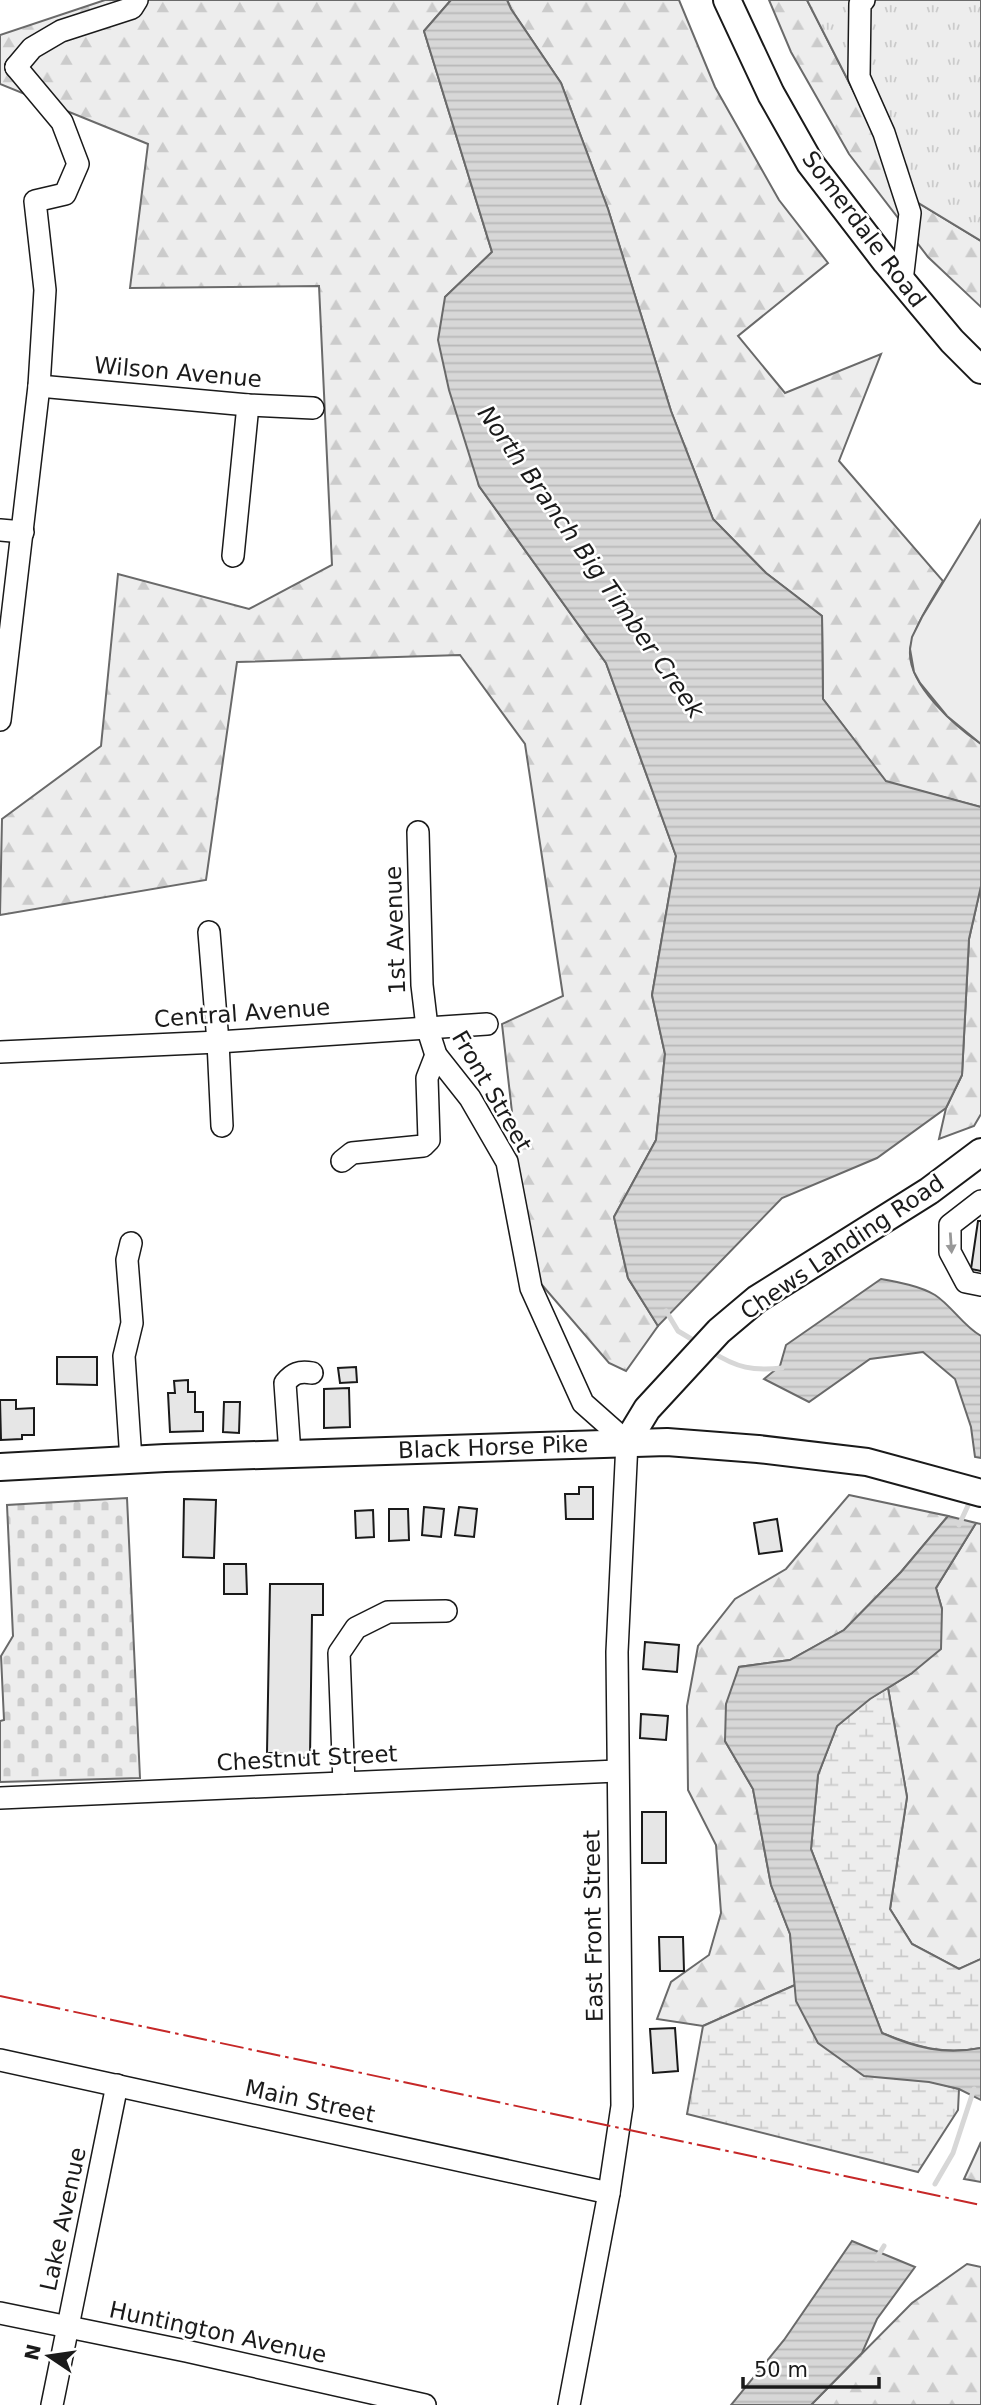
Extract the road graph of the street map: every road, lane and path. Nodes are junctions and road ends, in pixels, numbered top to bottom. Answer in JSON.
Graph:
{"nodes":[{"id":1,"x":137,"y":0,"type":"edge"},
{"id":2,"x":727,"y":0,"type":"edge"},
{"id":3,"x":864,"y":0,"type":"edge"},
{"id":4,"x":8,"y":67,"type":"edge"},
{"id":5,"x":902,"y":281,"type":"junction"},
{"id":6,"x":981,"y":370,"type":"edge"},
{"id":7,"x":39,"y":386,"type":"junction"},
{"id":8,"x":248,"y":405,"type":"junction"},
{"id":9,"x":313,"y":408,"type":"dead end"},
{"id":10,"x":0,"y":530,"type":"edge"},
{"id":11,"x":23,"y":533,"type":"junction"},
{"id":12,"x":233,"y":556,"type":"dead end"},
{"id":13,"x":0,"y":720,"type":"edge"},
{"id":14,"x":418,"y":832,"type":"dead end"},
{"id":15,"x":209,"y":932,"type":"dead end"},
{"id":16,"x":487,"y":1024,"type":"dead end"},
{"id":17,"x":427,"y":1027,"type":"junction"},
{"id":18,"x":218,"y":1042,"type":"junction"},
{"id":19,"x":0,"y":1052,"type":"edge"},
{"id":20,"x":436,"y":1055,"type":"junction"},
{"id":21,"x":222,"y":1126,"type":"dead end"},
{"id":22,"x":981,"y":1152,"type":"edge"},
{"id":23,"x":342,"y":1161,"type":"dead end"},
{"id":24,"x":981,"y":1201,"type":"edge"},
{"id":25,"x":131,"y":1243,"type":"dead end"},
{"id":26,"x":981,"y":1285,"type":"edge"},
{"id":27,"x":312,"y":1373,"type":"dead end"},
{"id":28,"x":627,"y":1443,"type":"junction"},
{"id":29,"x":290,"y":1454,"type":"junction"},
{"id":30,"x":131,"y":1460,"type":"junction"},
{"id":31,"x":0,"y":1467,"type":"edge"},
{"id":32,"x":981,"y":1493,"type":"edge"},
{"id":33,"x":446,"y":1611,"type":"dead end"},
{"id":34,"x":617,"y":1771,"type":"junction"},
{"id":35,"x":344,"y":1783,"type":"junction"},
{"id":36,"x":0,"y":1798,"type":"edge"},
{"id":37,"x":0,"y":2060,"type":"edge"},
{"id":38,"x":117,"y":2085,"type":"junction"},
{"id":39,"x":609,"y":2193,"type":"junction"},
{"id":40,"x":0,"y":2313,"type":"edge"},
{"id":41,"x":68,"y":2327,"type":"junction"},
{"id":42,"x":52,"y":2405,"type":"edge"},
{"id":43,"x":425,"y":2405,"type":"edge"},
{"id":44,"x":569,"y":2405,"type":"edge"}],
"edges":[{"from":1,"to":4,"type":"street"},
{"from":2,"to":5,"type":"main road","name":"Somerdale Road"},
{"from":3,"to":5,"type":"street"},
{"from":4,"to":7,"type":"street"},
{"from":5,"to":6,"type":"main road","name":"Somerdale Road"},
{"from":7,"to":8,"type":"street","name":"Wilson Avenue"},
{"from":7,"to":11,"type":"street"},
{"from":8,"to":9,"type":"street","name":"Wilson Avenue"},
{"from":8,"to":12,"type":"street"},
{"from":10,"to":11,"type":"street"},
{"from":11,"to":13,"type":"street"},
{"from":14,"to":17,"type":"street","name":"1st Avenue"},
{"from":15,"to":18,"type":"street"},
{"from":16,"to":17,"type":"street","name":"Central Avenue"},
{"from":17,"to":18,"type":"street","name":"Central Avenue"},
{"from":17,"to":20,"type":"street","name":"Front Street"},
{"from":18,"to":19,"type":"street","name":"Central Avenue"},
{"from":18,"to":21,"type":"street"},
{"from":20,"to":23,"type":"street"},
{"from":20,"to":28,"type":"street","name":"Front Street"},
{"from":22,"to":28,"type":"main road","name":"Chews Landing Road"},
{"from":24,"to":26,"type":"street","one_way":true},
{"from":25,"to":30,"type":"street"},
{"from":27,"to":29,"type":"street"},
{"from":28,"to":29,"type":"main road","name":"Black Horse Pike"},
{"from":28,"to":32,"type":"main road","name":"Black Horse Pike"},
{"from":28,"to":34,"type":"street","name":"East Front Street"},
{"from":29,"to":30,"type":"main road","name":"Black Horse Pike"},
{"from":30,"to":31,"type":"main road","name":"Black Horse Pike"},
{"from":33,"to":35,"type":"street"},
{"from":34,"to":35,"type":"street","name":"Chestnut Street"},
{"from":34,"to":39,"type":"street","name":"East Front Street"},
{"from":35,"to":36,"type":"street","name":"Chestnut Street"},
{"from":37,"to":38,"type":"street","name":"Main Street"},
{"from":38,"to":39,"type":"street","name":"Main Street"},
{"from":38,"to":41,"type":"street","name":"Lake Avenue"},
{"from":39,"to":44,"type":"street","name":"East Front Street"},
{"from":40,"to":41,"type":"street","name":"Huntington Avenue"},
{"from":41,"to":42,"type":"street","name":"Lake Avenue"},
{"from":41,"to":43,"type":"street","name":"Huntington Avenue"}]}
